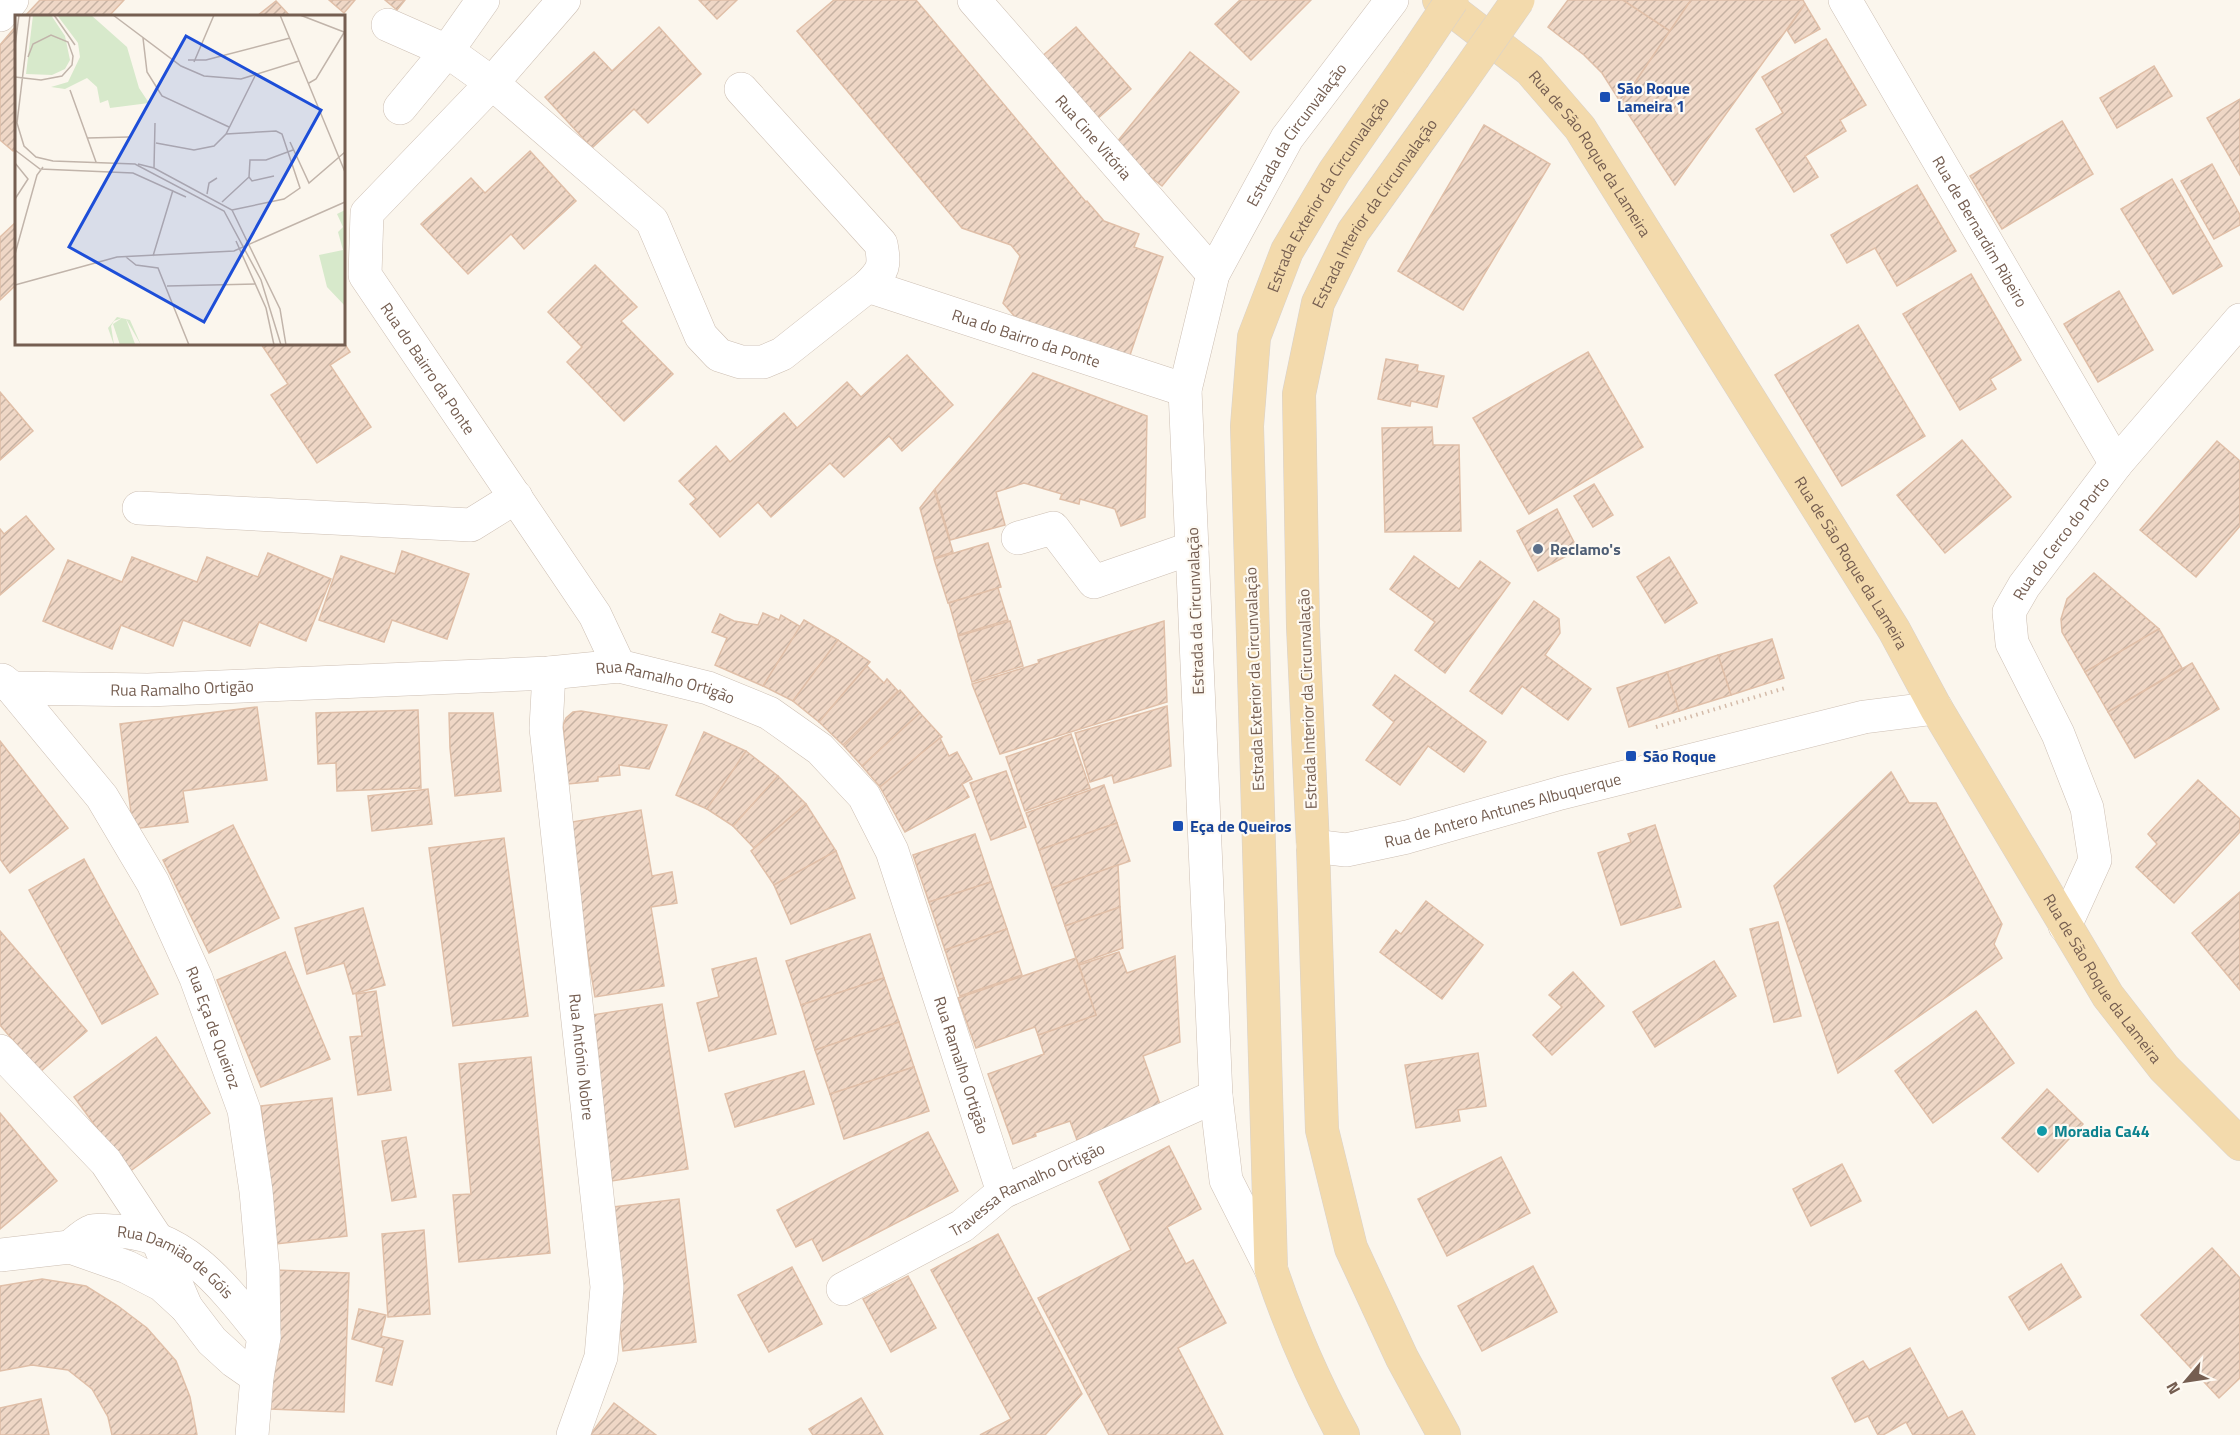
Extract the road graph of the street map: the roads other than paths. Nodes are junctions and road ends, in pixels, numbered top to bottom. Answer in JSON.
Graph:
{"nodes":[{"id":1,"x":12,"y":0,"type":"edge"},
{"id":2,"x":483,"y":0,"type":"edge"},
{"id":3,"x":564,"y":0,"type":"edge"},
{"id":4,"x":974,"y":0,"type":"edge"},
{"id":5,"x":1392,"y":0,"type":"edge"},
{"id":6,"x":1439,"y":0,"type":"edge"},
{"id":7,"x":1452,"y":0,"type":"edge"},
{"id":8,"x":1518,"y":0,"type":"edge"},
{"id":9,"x":1845,"y":0,"type":"edge"},
{"id":10,"x":0,"y":15,"type":"edge"},
{"id":11,"x":388,"y":25,"type":"dead end"},
{"id":12,"x":447,"y":51,"type":"junction"},
{"id":13,"x":492,"y":83,"type":"junction"},
{"id":14,"x":741,"y":89,"type":"dead end"},
{"id":15,"x":400,"y":108,"type":"dead end"},
{"id":16,"x":1213,"y":274,"type":"junction"},
{"id":17,"x":868,"y":286,"type":"junction"},
{"id":18,"x":2240,"y":320,"type":"edge"},
{"id":19,"x":1185,"y":390,"type":"junction"},
{"id":20,"x":2116,"y":464,"type":"junction"},
{"id":21,"x":516,"y":497,"type":"junction"},
{"id":22,"x":139,"y":508,"type":"dead end"},
{"id":23,"x":1018,"y":538,"type":"dead end"},
{"id":24,"x":1192,"y":548,"type":"junction"},
{"id":25,"x":619,"y":666,"type":"junction"},
{"id":26,"x":549,"y":673,"type":"junction"},
{"id":27,"x":6,"y":683,"type":"edge"},
{"id":28,"x":1936,"y":708,"type":"junction"},
{"id":29,"x":1314,"y":846,"type":"junction"},
{"id":30,"x":2066,"y":926,"type":"junction"},
{"id":31,"x":0,"y":1051,"type":"edge"},
{"id":32,"x":1216,"y":1096,"type":"junction"},
{"id":33,"x":2240,"y":1144,"type":"edge"},
{"id":34,"x":106,"y":1162,"type":"junction"},
{"id":35,"x":1003,"y":1192,"type":"junction"},
{"id":36,"x":81,"y":1239,"type":"junction"},
{"id":37,"x":157,"y":1239,"type":"junction"},
{"id":38,"x":0,"y":1255,"type":"edge"},
{"id":39,"x":1271,"y":1269,"type":"junction"},
{"id":40,"x":843,"y":1289,"type":"dead end"},
{"id":41,"x":186,"y":1307,"type":"junction"},
{"id":42,"x":264,"y":1336,"type":"junction"},
{"id":43,"x":257,"y":1377,"type":"junction"},
{"id":44,"x":252,"y":1435,"type":"edge"},
{"id":45,"x":573,"y":1435,"type":"edge"},
{"id":46,"x":1343,"y":1435,"type":"edge"},
{"id":47,"x":1444,"y":1435,"type":"edge"}],
"edges":[{"from":1,"to":10,"type":"street"},
{"from":2,"to":12,"type":"street"},
{"from":3,"to":13,"type":"street","name":"Rua do Bairro da Ponte"},
{"from":4,"to":16,"type":"street","name":"Rua Cine Vitória"},
{"from":5,"to":16,"type":"street","name":"Estrada da Circunvalação"},
{"from":6,"to":28,"type":"main road","name":"Rua de São Roque da Lameira"},
{"from":7,"to":39,"type":"main road","name":"Estrada Exterior da Circunvalação","bridge":true},
{"from":8,"to":29,"type":"main road","name":"Estrada Interior da Circunvalação","bridge":true},
{"from":9,"to":20,"type":"street","name":"Rua de Bernardim Ribeiro"},
{"from":11,"to":12,"type":"street"},
{"from":12,"to":13,"type":"street"},
{"from":12,"to":15,"type":"street"},
{"from":13,"to":17,"type":"street"},
{"from":13,"to":21,"type":"street","name":"Rua do Bairro da Ponte"},
{"from":14,"to":17,"type":"street"},
{"from":16,"to":19,"type":"street","name":"Estrada da Circunvalação"},
{"from":17,"to":19,"type":"street","name":"Rua do Bairro da Ponte"},
{"from":18,"to":20,"type":"street","name":"Rua do Cerco do Porto"},
{"from":19,"to":24,"type":"street","name":"Estrada da Circunvalação"},
{"from":20,"to":30,"type":"street","name":"Rua do Cerco do Porto"},
{"from":21,"to":22,"type":"street"},
{"from":21,"to":25,"type":"street","name":"Rua do Bairro da Ponte"},
{"from":23,"to":24,"type":"street"},
{"from":24,"to":32,"type":"street","name":"Estrada da Circunvalação"},
{"from":25,"to":26,"type":"street","name":"Rua Ramalho Ortigão"},
{"from":25,"to":35,"type":"street","name":"Rua Ramalho Ortigão"},
{"from":26,"to":27,"type":"street","name":"Rua Ramalho Ortigão"},
{"from":26,"to":45,"type":"street","name":"Rua António Nobre"},
{"from":27,"to":42,"type":"street","name":"Rua Eça de Queiroz"},
{"from":28,"to":29,"type":"street","name":"Rua de Antero Antunes Albuquerque"},
{"from":28,"to":30,"type":"main road","name":"Rua de São Roque da Lameira"},
{"from":29,"to":47,"type":"main road","name":"Estrada Interior da Circunvalação"},
{"from":30,"to":33,"type":"main road","name":"Rua de São Roque da Lameira"},
{"from":31,"to":34,"type":"street"},
{"from":32,"to":35,"type":"street","name":"Travessa Ramalho Ortigão"},
{"from":32,"to":39,"type":"street","name":"Estrada da Circunvalação"},
{"from":34,"to":36,"type":"street"},
{"from":34,"to":37,"type":"street"},
{"from":35,"to":40,"type":"street","name":"Travessa Ramalho Ortigão"},
{"from":36,"to":37,"type":"street","name":"Rua Damião de Góis"},
{"from":36,"to":38,"type":"street","name":"Rua Damião de Góis"},
{"from":36,"to":41,"type":"street","name":"Rua Damião de Góis"},
{"from":37,"to":41,"type":"street"},
{"from":37,"to":42,"type":"street","name":"Rua Damião de Góis"},
{"from":39,"to":46,"type":"main road","name":"Estrada Exterior da Circunvalação"},
{"from":41,"to":43,"type":"street","name":"Rua Damião de Góis"},
{"from":42,"to":43,"type":"street","name":"Rua Eça de Queiroz"},
{"from":43,"to":44,"type":"street","name":"Rua Eça de Queiroz"}]}
